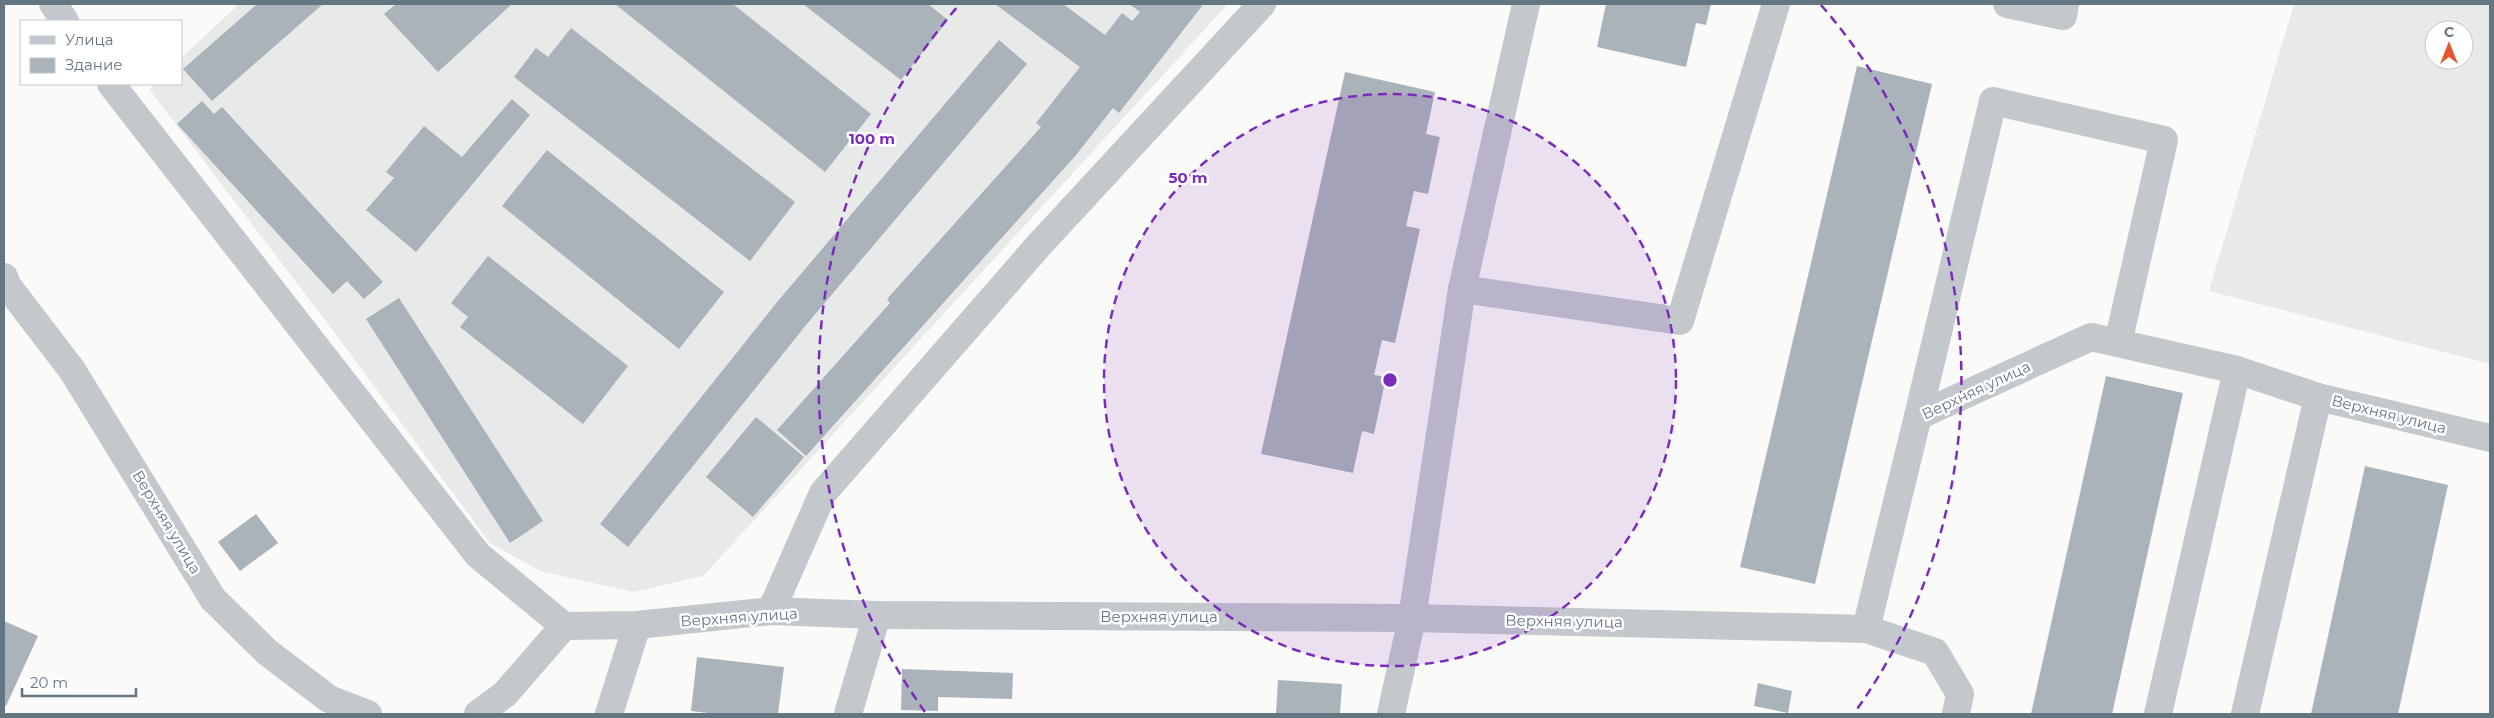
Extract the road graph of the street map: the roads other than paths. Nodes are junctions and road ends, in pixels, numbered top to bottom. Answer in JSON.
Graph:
{"nodes":[{"id":1,"x":53,"y":4,"type":"edge"},
{"id":2,"x":1262,"y":4,"type":"edge"},
{"id":3,"x":1526,"y":4,"type":"edge"},
{"id":4,"x":1776,"y":4,"type":"edge"},
{"id":5,"x":2007,"y":4,"type":"edge"},
{"id":6,"x":2065,"y":4,"type":"edge"},
{"id":7,"x":64,"y":20,"type":"edge"},
{"id":8,"x":112,"y":85,"type":"edge"},
{"id":9,"x":5,"y":283,"type":"edge"},
{"id":10,"x":1462,"y":289,"type":"junction"},
{"id":11,"x":2118,"y":343,"type":"junction"},
{"id":12,"x":2237,"y":370,"type":"junction"},
{"id":13,"x":2318,"y":397,"type":"junction"},
{"id":14,"x":1918,"y":416,"type":"junction"},
{"id":15,"x":2490,"y":438,"type":"edge"},
{"id":16,"x":771,"y":612,"type":"junction"},
{"id":17,"x":877,"y":615,"type":"junction"},
{"id":18,"x":1412,"y":618,"type":"junction"},
{"id":19,"x":637,"y":625,"type":"junction"},
{"id":20,"x":564,"y":626,"type":"junction"},
{"id":21,"x":1866,"y":629,"type":"junction"},
{"id":22,"x":368,"y":714,"type":"edge"},
{"id":23,"x":478,"y":714,"type":"edge"},
{"id":24,"x":609,"y":714,"type":"edge"},
{"id":25,"x":848,"y":714,"type":"edge"},
{"id":26,"x":1391,"y":714,"type":"edge"},
{"id":27,"x":1956,"y":714,"type":"edge"},
{"id":28,"x":2158,"y":714,"type":"edge"},
{"id":29,"x":2245,"y":714,"type":"edge"}],
"edges":[{"from":1,"to":7,"type":"street"},
{"from":2,"to":16,"type":"street"},
{"from":3,"to":10,"type":"street"},
{"from":4,"to":10,"type":"street"},
{"from":5,"to":6,"type":"street"},
{"from":8,"to":20,"type":"street"},
{"from":9,"to":22,"type":"street","name":"Верхняя улица"},
{"from":10,"to":18,"type":"street"},
{"from":11,"to":12,"type":"street","name":"Верхняя улица"},
{"from":11,"to":14,"type":"street","name":"Верхняя улица"},
{"from":11,"to":14,"type":"street"},
{"from":12,"to":13,"type":"street","name":"Верхняя улица"},
{"from":12,"to":28,"type":"street"},
{"from":13,"to":15,"type":"street","name":"Верхняя улица"},
{"from":13,"to":29,"type":"street"},
{"from":14,"to":21,"type":"street","name":"Верхняя улица"},
{"from":16,"to":17,"type":"street","name":"Верхняя улица"},
{"from":16,"to":19,"type":"street","name":"Верхняя улица"},
{"from":17,"to":18,"type":"street","name":"Верхняя улица"},
{"from":17,"to":25,"type":"street"},
{"from":18,"to":21,"type":"street","name":"Верхняя улица"},
{"from":18,"to":26,"type":"street"},
{"from":19,"to":20,"type":"street","name":"Верхняя улица"},
{"from":19,"to":24,"type":"street"},
{"from":20,"to":23,"type":"street"},
{"from":21,"to":27,"type":"street"}]}
